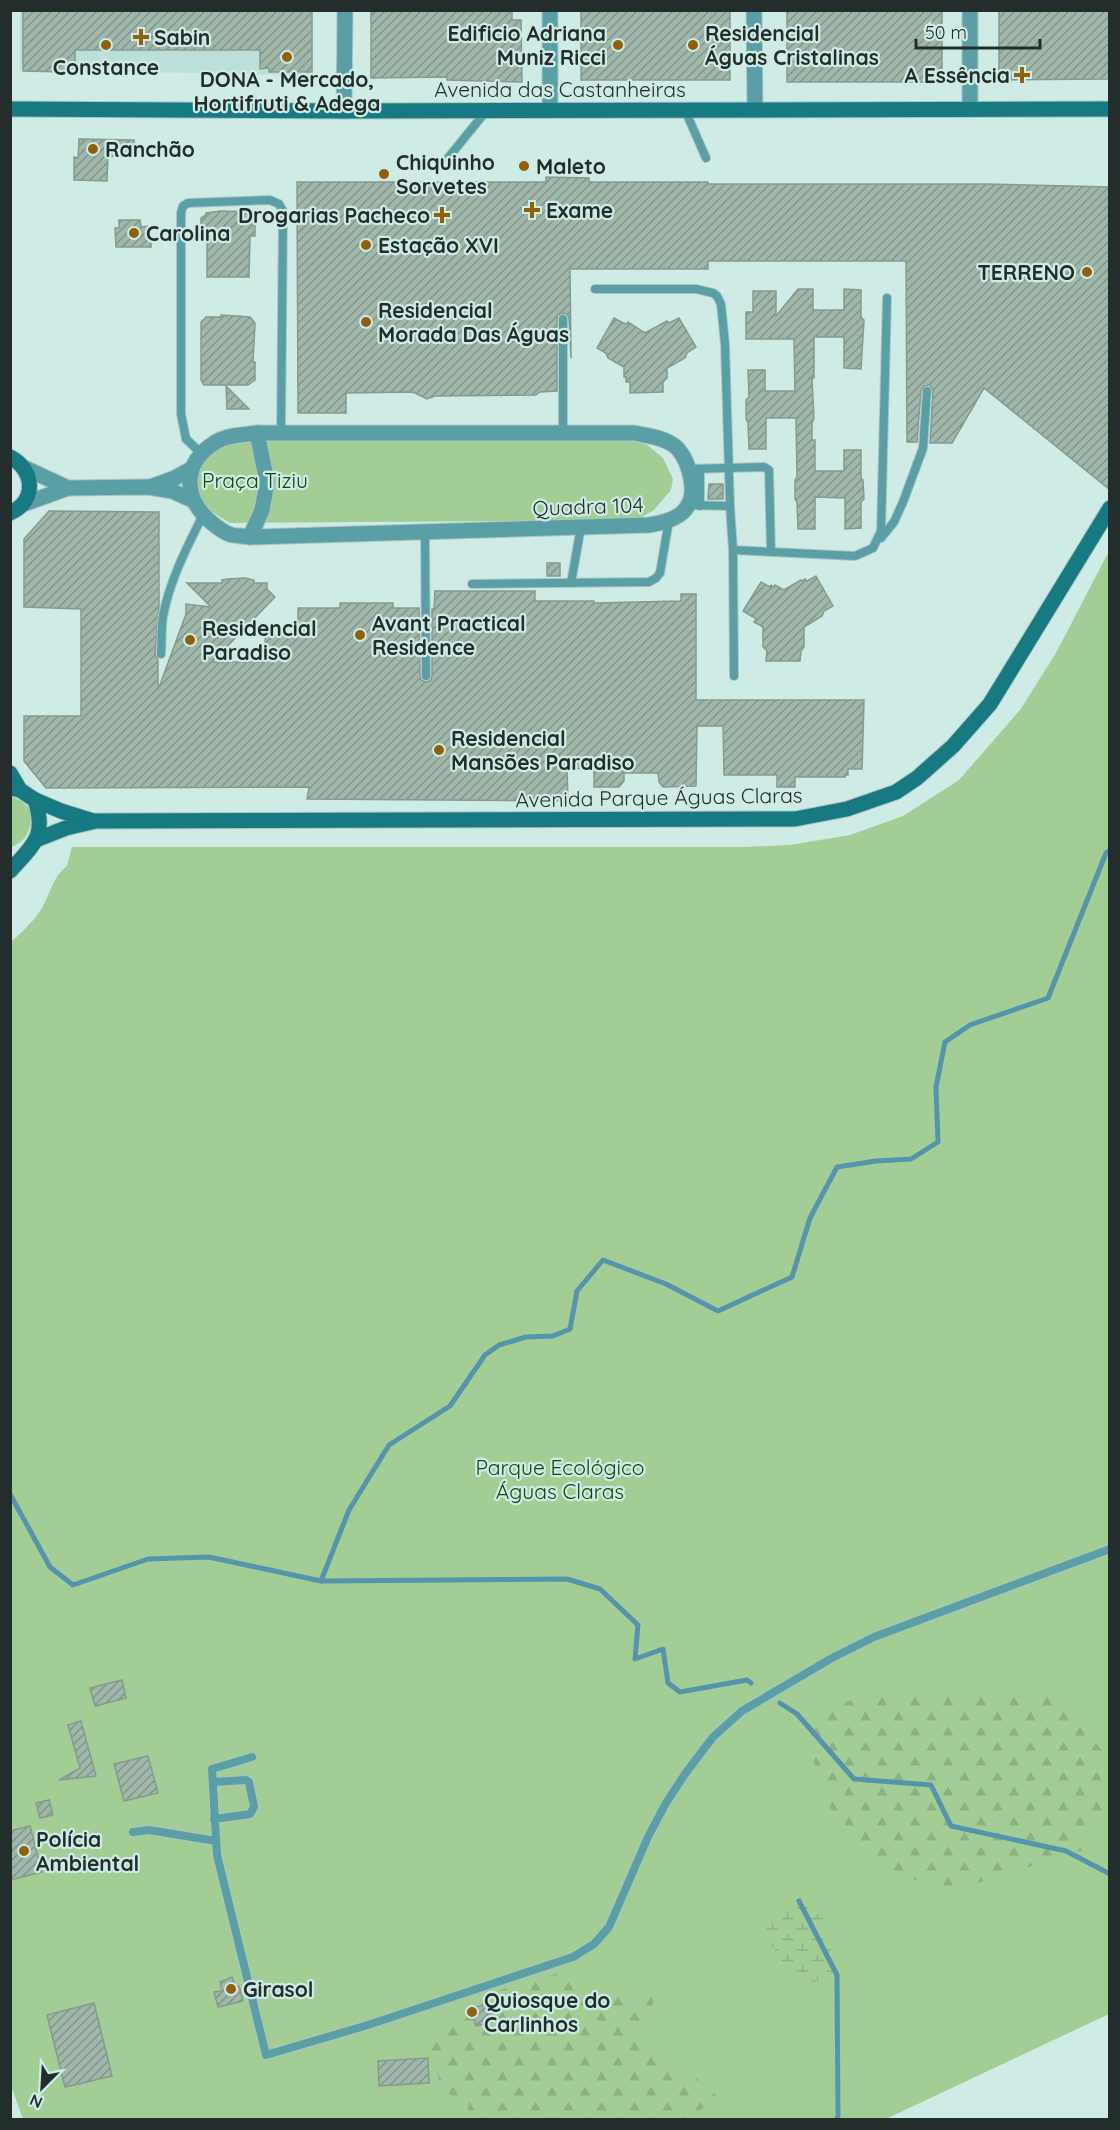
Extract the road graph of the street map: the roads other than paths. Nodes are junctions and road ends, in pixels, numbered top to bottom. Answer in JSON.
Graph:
{"nodes":[{"id":1,"x":345,"y":10,"type":"edge"},
{"id":2,"x":550,"y":10,"type":"edge"},
{"id":3,"x":754,"y":10,"type":"edge"},
{"id":4,"x":970,"y":10,"type":"edge"},
{"id":5,"x":970,"y":108,"type":"junction"},
{"id":6,"x":10,"y":109,"type":"edge"},
{"id":7,"x":685,"y":109,"type":"junction"},
{"id":8,"x":755,"y":109,"type":"junction"},
{"id":9,"x":1110,"y":109,"type":"edge"},
{"id":10,"x":487,"y":110,"type":"junction"},
{"id":11,"x":550,"y":110,"type":"junction"},
{"id":12,"x":344,"y":111,"type":"junction"},
{"id":13,"x":448,"y":158,"type":"dead end"},
{"id":14,"x":706,"y":158,"type":"dead end"},
{"id":15,"x":595,"y":289,"type":"dead end"},
{"id":16,"x":887,"y":298,"type":"dead end"},
{"id":17,"x":563,"y":319,"type":"dead end"},
{"id":18,"x":927,"y":391,"type":"dead end"},
{"id":19,"x":256,"y":433,"type":"junction"},
{"id":20,"x":281,"y":433,"type":"junction"},
{"id":21,"x":563,"y":433,"type":"junction"},
{"id":22,"x":10,"y":447,"type":"edge"},
{"id":23,"x":202,"y":454,"type":"junction"},
{"id":24,"x":18,"y":462,"type":"edge"},
{"id":25,"x":191,"y":469,"type":"junction"},
{"id":26,"x":694,"y":469,"type":"junction"},
{"id":27,"x":729,"y":469,"type":"junction"},
{"id":28,"x":148,"y":487,"type":"junction"},
{"id":29,"x":68,"y":488,"type":"junction"},
{"id":30,"x":192,"y":500,"type":"junction"},
{"id":31,"x":694,"y":505,"type":"junction"},
{"id":32,"x":730,"y":506,"type":"junction"},
{"id":33,"x":1110,"y":508,"type":"edge"},
{"id":34,"x":15,"y":513,"type":"edge"},
{"id":35,"x":203,"y":515,"type":"junction"},
{"id":36,"x":669,"y":520,"type":"junction"},
{"id":37,"x":581,"y":527,"type":"junction"},
{"id":38,"x":425,"y":532,"type":"junction"},
{"id":39,"x":250,"y":537,"type":"junction"},
{"id":40,"x":877,"y":543,"type":"junction"},
{"id":41,"x":733,"y":550,"type":"junction"},
{"id":42,"x":771,"y":552,"type":"junction"},
{"id":43,"x":571,"y":583,"type":"junction"},
{"id":44,"x":472,"y":584,"type":"dead end"},
{"id":45,"x":161,"y":654,"type":"dead end"},
{"id":46,"x":426,"y":676,"type":"dead end"},
{"id":47,"x":734,"y":676,"type":"dead end"},
{"id":48,"x":10,"y":773,"type":"edge"},
{"id":49,"x":15,"y":789,"type":"edge"},
{"id":50,"x":35,"y":800,"type":"junction"},
{"id":51,"x":96,"y":821,"type":"junction"},
{"id":52,"x":38,"y":839,"type":"junction"},
{"id":53,"x":10,"y":871,"type":"edge"},
{"id":54,"x":1110,"y":1549,"type":"edge"},
{"id":55,"x":252,"y":1758,"type":"dead end"},
{"id":56,"x":213,"y":1782,"type":"junction"},
{"id":57,"x":214,"y":1819,"type":"junction"},
{"id":58,"x":133,"y":1832,"type":"dead end"},
{"id":59,"x":216,"y":1841,"type":"junction"}],
"edges":[{"from":1,"to":12,"type":"street"},
{"from":2,"to":11,"type":"street"},
{"from":3,"to":8,"type":"street"},
{"from":4,"to":5,"type":"street"},
{"from":5,"to":8,"type":"street","name":"Avenida das Castanheiras"},
{"from":5,"to":9,"type":"street","name":"Avenida das Castanheiras"},
{"from":6,"to":12,"type":"street","name":"Avenida das Castanheiras"},
{"from":7,"to":8,"type":"street","name":"Avenida das Castanheiras"},
{"from":7,"to":11,"type":"street","name":"Avenida das Castanheiras"},
{"from":7,"to":14,"type":"lane"},
{"from":10,"to":11,"type":"street","name":"Avenida das Castanheiras"},
{"from":10,"to":12,"type":"street","name":"Avenida das Castanheiras"},
{"from":10,"to":13,"type":"lane"},
{"from":15,"to":27,"type":"lane"},
{"from":16,"to":40,"type":"lane"},
{"from":17,"to":21,"type":"lane"},
{"from":18,"to":40,"type":"lane"},
{"from":19,"to":20,"type":"street"},
{"from":19,"to":23,"type":"street"},
{"from":19,"to":39,"type":"street"},
{"from":20,"to":21,"type":"street"},
{"from":20,"to":23,"type":"lane"},
{"from":21,"to":26,"type":"street"},
{"from":22,"to":24,"type":"street"},
{"from":23,"to":25,"type":"street"},
{"from":24,"to":29,"type":"street"},
{"from":24,"to":34,"type":"street"},
{"from":25,"to":28,"type":"street"},
{"from":25,"to":30,"type":"street"},
{"from":26,"to":27,"type":"lane"},
{"from":26,"to":31,"type":"street"},
{"from":27,"to":32,"type":"lane"},
{"from":27,"to":42,"type":"lane"},
{"from":28,"to":29,"type":"street"},
{"from":28,"to":30,"type":"street"},
{"from":29,"to":34,"type":"street"},
{"from":30,"to":35,"type":"street","name":"Quadra 104"},
{"from":31,"to":32,"type":"lane"},
{"from":31,"to":36,"type":"street","name":"Quadra 104"},
{"from":32,"to":41,"type":"lane"},
{"from":33,"to":51,"type":"street","name":"Avenida Parque Águas Claras"},
{"from":35,"to":39,"type":"street","name":"Quadra 104"},
{"from":35,"to":45,"type":"lane"},
{"from":36,"to":37,"type":"street","name":"Quadra 104"},
{"from":36,"to":43,"type":"lane"},
{"from":37,"to":38,"type":"street","name":"Quadra 104"},
{"from":37,"to":43,"type":"lane"},
{"from":38,"to":39,"type":"street","name":"Quadra 104"},
{"from":38,"to":46,"type":"lane"},
{"from":40,"to":42,"type":"lane"},
{"from":41,"to":42,"type":"lane"},
{"from":41,"to":47,"type":"lane"},
{"from":43,"to":44,"type":"lane"},
{"from":48,"to":49,"type":"street"},
{"from":49,"to":50,"type":"street","name":"Avenida Parque Águas Claras"},
{"from":50,"to":51,"type":"street","name":"Avenida Parque Águas Claras"},
{"from":50,"to":52,"type":"street"},
{"from":51,"to":52,"type":"street","name":"Avenida Parque Águas Claras"},
{"from":52,"to":53,"type":"street"},
{"from":54,"to":59,"type":"lane"},
{"from":55,"to":56,"type":"lane"},
{"from":56,"to":57,"type":"lane"},
{"from":56,"to":57,"type":"lane"},
{"from":57,"to":59,"type":"lane"},
{"from":58,"to":59,"type":"lane"}]}
